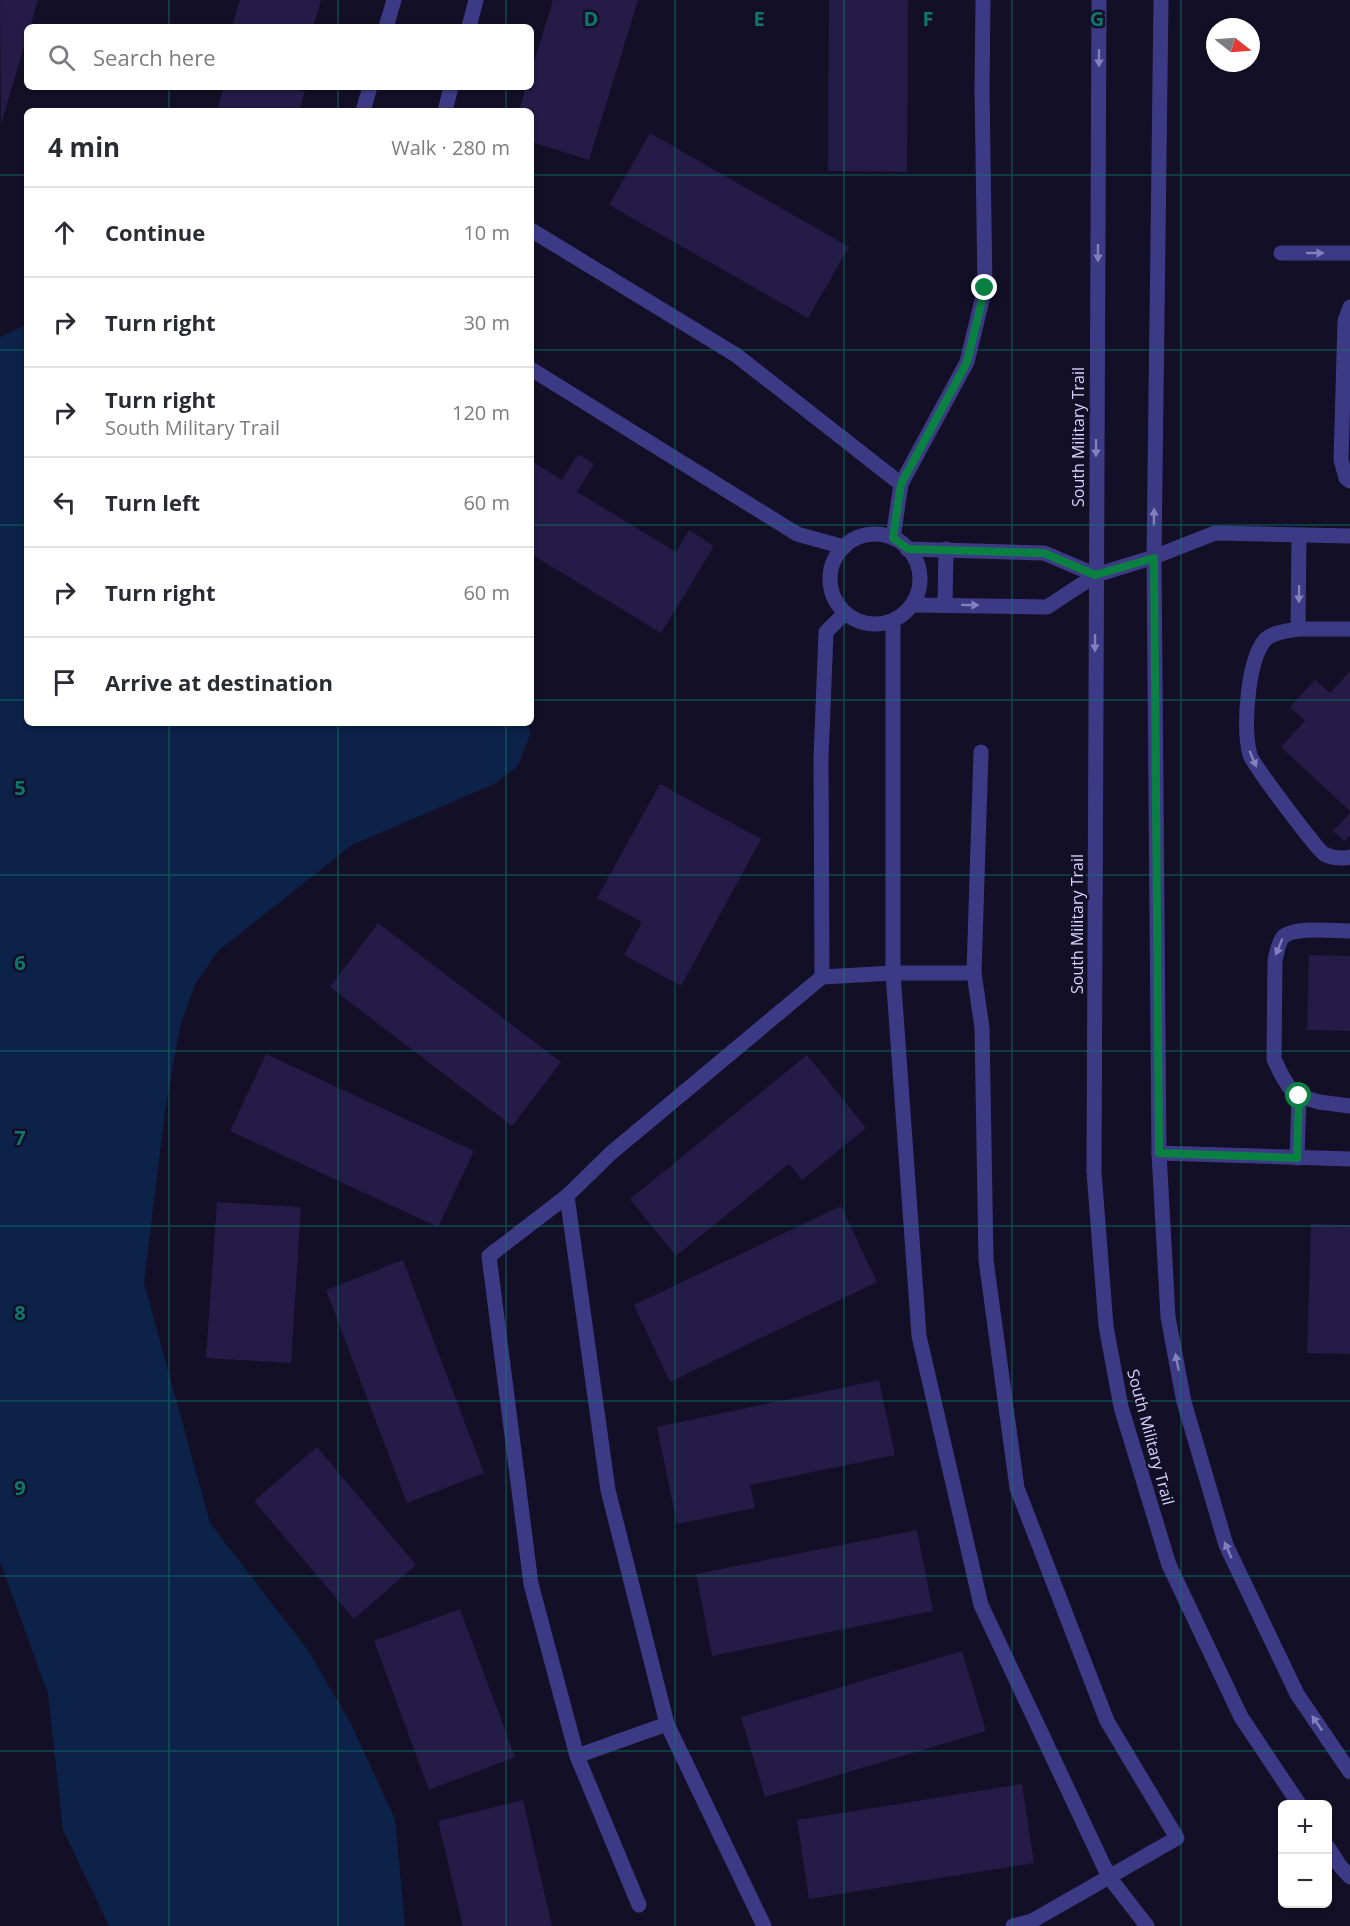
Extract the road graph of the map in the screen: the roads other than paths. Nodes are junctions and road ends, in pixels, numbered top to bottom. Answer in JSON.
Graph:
{"nodes":[{"id":1,"x":394,"y":0,"type":"edge"},
{"id":2,"x":476,"y":0,"type":"edge"},
{"id":3,"x":983,"y":0,"type":"edge"},
{"id":4,"x":1099,"y":0,"type":"edge"},
{"id":5,"x":1161,"y":0,"type":"edge"},
{"id":6,"x":387,"y":24,"type":"edge"},
{"id":7,"x":469,"y":24,"type":"edge"},
{"id":8,"x":369,"y":90,"type":"edge"},
{"id":9,"x":450,"y":90,"type":"edge"},
{"id":10,"x":364,"y":108,"type":"edge"},
{"id":11,"x":446,"y":108,"type":"edge"},
{"id":12,"x":534,"y":232,"type":"edge"},
{"id":13,"x":1281,"y":253,"type":"dead end"},
{"id":14,"x":1350,"y":253,"type":"edge"},
{"id":15,"x":1350,"y":307,"type":"edge"},
{"id":16,"x":534,"y":371,"type":"edge"},
{"id":17,"x":1350,"y":481,"type":"edge"},
{"id":18,"x":901,"y":484,"type":"junction"},
{"id":19,"x":1299,"y":535,"type":"junction"},
{"id":20,"x":1350,"y":536,"type":"edge"},
{"id":21,"x":893,"y":538,"type":"junction"},
{"id":22,"x":844,"y":547,"type":"junction"},
{"id":23,"x":908,"y":549,"type":"junction"},
{"id":24,"x":946,"y":549,"type":"junction"},
{"id":25,"x":1154,"y":558,"type":"junction"},
{"id":26,"x":1095,"y":575,"type":"junction"},
{"id":27,"x":912,"y":604,"type":"junction"},
{"id":28,"x":945,"y":605,"type":"junction"},
{"id":29,"x":844,"y":613,"type":"junction"},
{"id":30,"x":893,"y":621,"type":"junction"},
{"id":31,"x":1298,"y":628,"type":"junction"},
{"id":32,"x":1350,"y":629,"type":"edge"},
{"id":33,"x":981,"y":752,"type":"dead end"},
{"id":34,"x":1350,"y":857,"type":"edge"},
{"id":35,"x":1350,"y":931,"type":"edge"},
{"id":36,"x":893,"y":973,"type":"junction"},
{"id":37,"x":974,"y":973,"type":"junction"},
{"id":38,"x":822,"y":977,"type":"junction"},
{"id":39,"x":1299,"y":1096,"type":"junction"},
{"id":40,"x":1350,"y":1106,"type":"edge"},
{"id":41,"x":1159,"y":1153,"type":"junction"},
{"id":42,"x":1297,"y":1158,"type":"junction"},
{"id":43,"x":1350,"y":1159,"type":"edge"},
{"id":44,"x":567,"y":1196,"type":"junction"},
{"id":45,"x":667,"y":1724,"type":"junction"},
{"id":46,"x":577,"y":1756,"type":"junction"},
{"id":47,"x":1350,"y":1772,"type":"edge"},
{"id":48,"x":1296,"y":1800,"type":"edge"},
{"id":49,"x":1332,"y":1853,"type":"edge"},
{"id":50,"x":1108,"y":1877,"type":"junction"},
{"id":51,"x":1350,"y":1877,"type":"edge"},
{"id":52,"x":639,"y":1905,"type":"dead end"},
{"id":53,"x":1034,"y":1923,"type":"edge"},
{"id":54,"x":764,"y":1926,"type":"edge"},
{"id":55,"x":1013,"y":1926,"type":"edge"},
{"id":56,"x":1147,"y":1926,"type":"edge"}],
"edges":[{"from":1,"to":6,"type":"street"},
{"from":2,"to":7,"type":"street"},
{"from":3,"to":18,"type":"street"},
{"from":4,"to":26,"type":"street","name":"South Military Trail","one_way":true},
{"from":25,"to":5,"type":"street","one_way":true},
{"from":8,"to":10,"type":"street"},
{"from":9,"to":11,"type":"street"},
{"from":12,"to":18,"type":"street"},
{"from":13,"to":14,"type":"street","one_way":true},
{"from":15,"to":17,"type":"street"},
{"from":16,"to":22,"type":"street"},
{"from":18,"to":21,"type":"street"},
{"from":19,"to":20,"type":"street"},
{"from":19,"to":25,"type":"street"},
{"from":19,"to":31,"type":"street","one_way":true},
{"from":21,"to":22,"type":"street"},
{"from":21,"to":23,"type":"street"},
{"from":22,"to":29,"type":"street"},
{"from":23,"to":24,"type":"street"},
{"from":23,"to":27,"type":"street"},
{"from":24,"to":26,"type":"street"},
{"from":24,"to":28,"type":"street"},
{"from":25,"to":26,"type":"street"},
{"from":25,"to":41,"type":"street"},
{"from":28,"to":26,"type":"street","one_way":true},
{"from":26,"to":48,"type":"street","name":"South Military Trail","one_way":true},
{"from":27,"to":28,"type":"street"},
{"from":27,"to":30,"type":"street"},
{"from":29,"to":30,"type":"street"},
{"from":29,"to":38,"type":"street"},
{"from":30,"to":36,"type":"street"},
{"from":31,"to":32,"type":"street"},
{"from":31,"to":34,"type":"street","one_way":true},
{"from":33,"to":37,"type":"street"},
{"from":35,"to":39,"type":"street","one_way":true},
{"from":36,"to":37,"type":"street"},
{"from":36,"to":38,"type":"street"},
{"from":36,"to":50,"type":"street"},
{"from":37,"to":50,"type":"street"},
{"from":38,"to":44,"type":"street"},
{"from":39,"to":40,"type":"street"},
{"from":39,"to":42,"type":"street"},
{"from":41,"to":42,"type":"street"},
{"from":47,"to":41,"type":"street","one_way":true},
{"from":42,"to":43,"type":"street"},
{"from":44,"to":45,"type":"street"},
{"from":44,"to":46,"type":"street"},
{"from":45,"to":46,"type":"street"},
{"from":45,"to":54,"type":"street"},
{"from":46,"to":52,"type":"street"},
{"from":49,"to":51,"type":"street"},
{"from":50,"to":53,"type":"street"},
{"from":50,"to":56,"type":"street"},
{"from":53,"to":55,"type":"street"}]}
